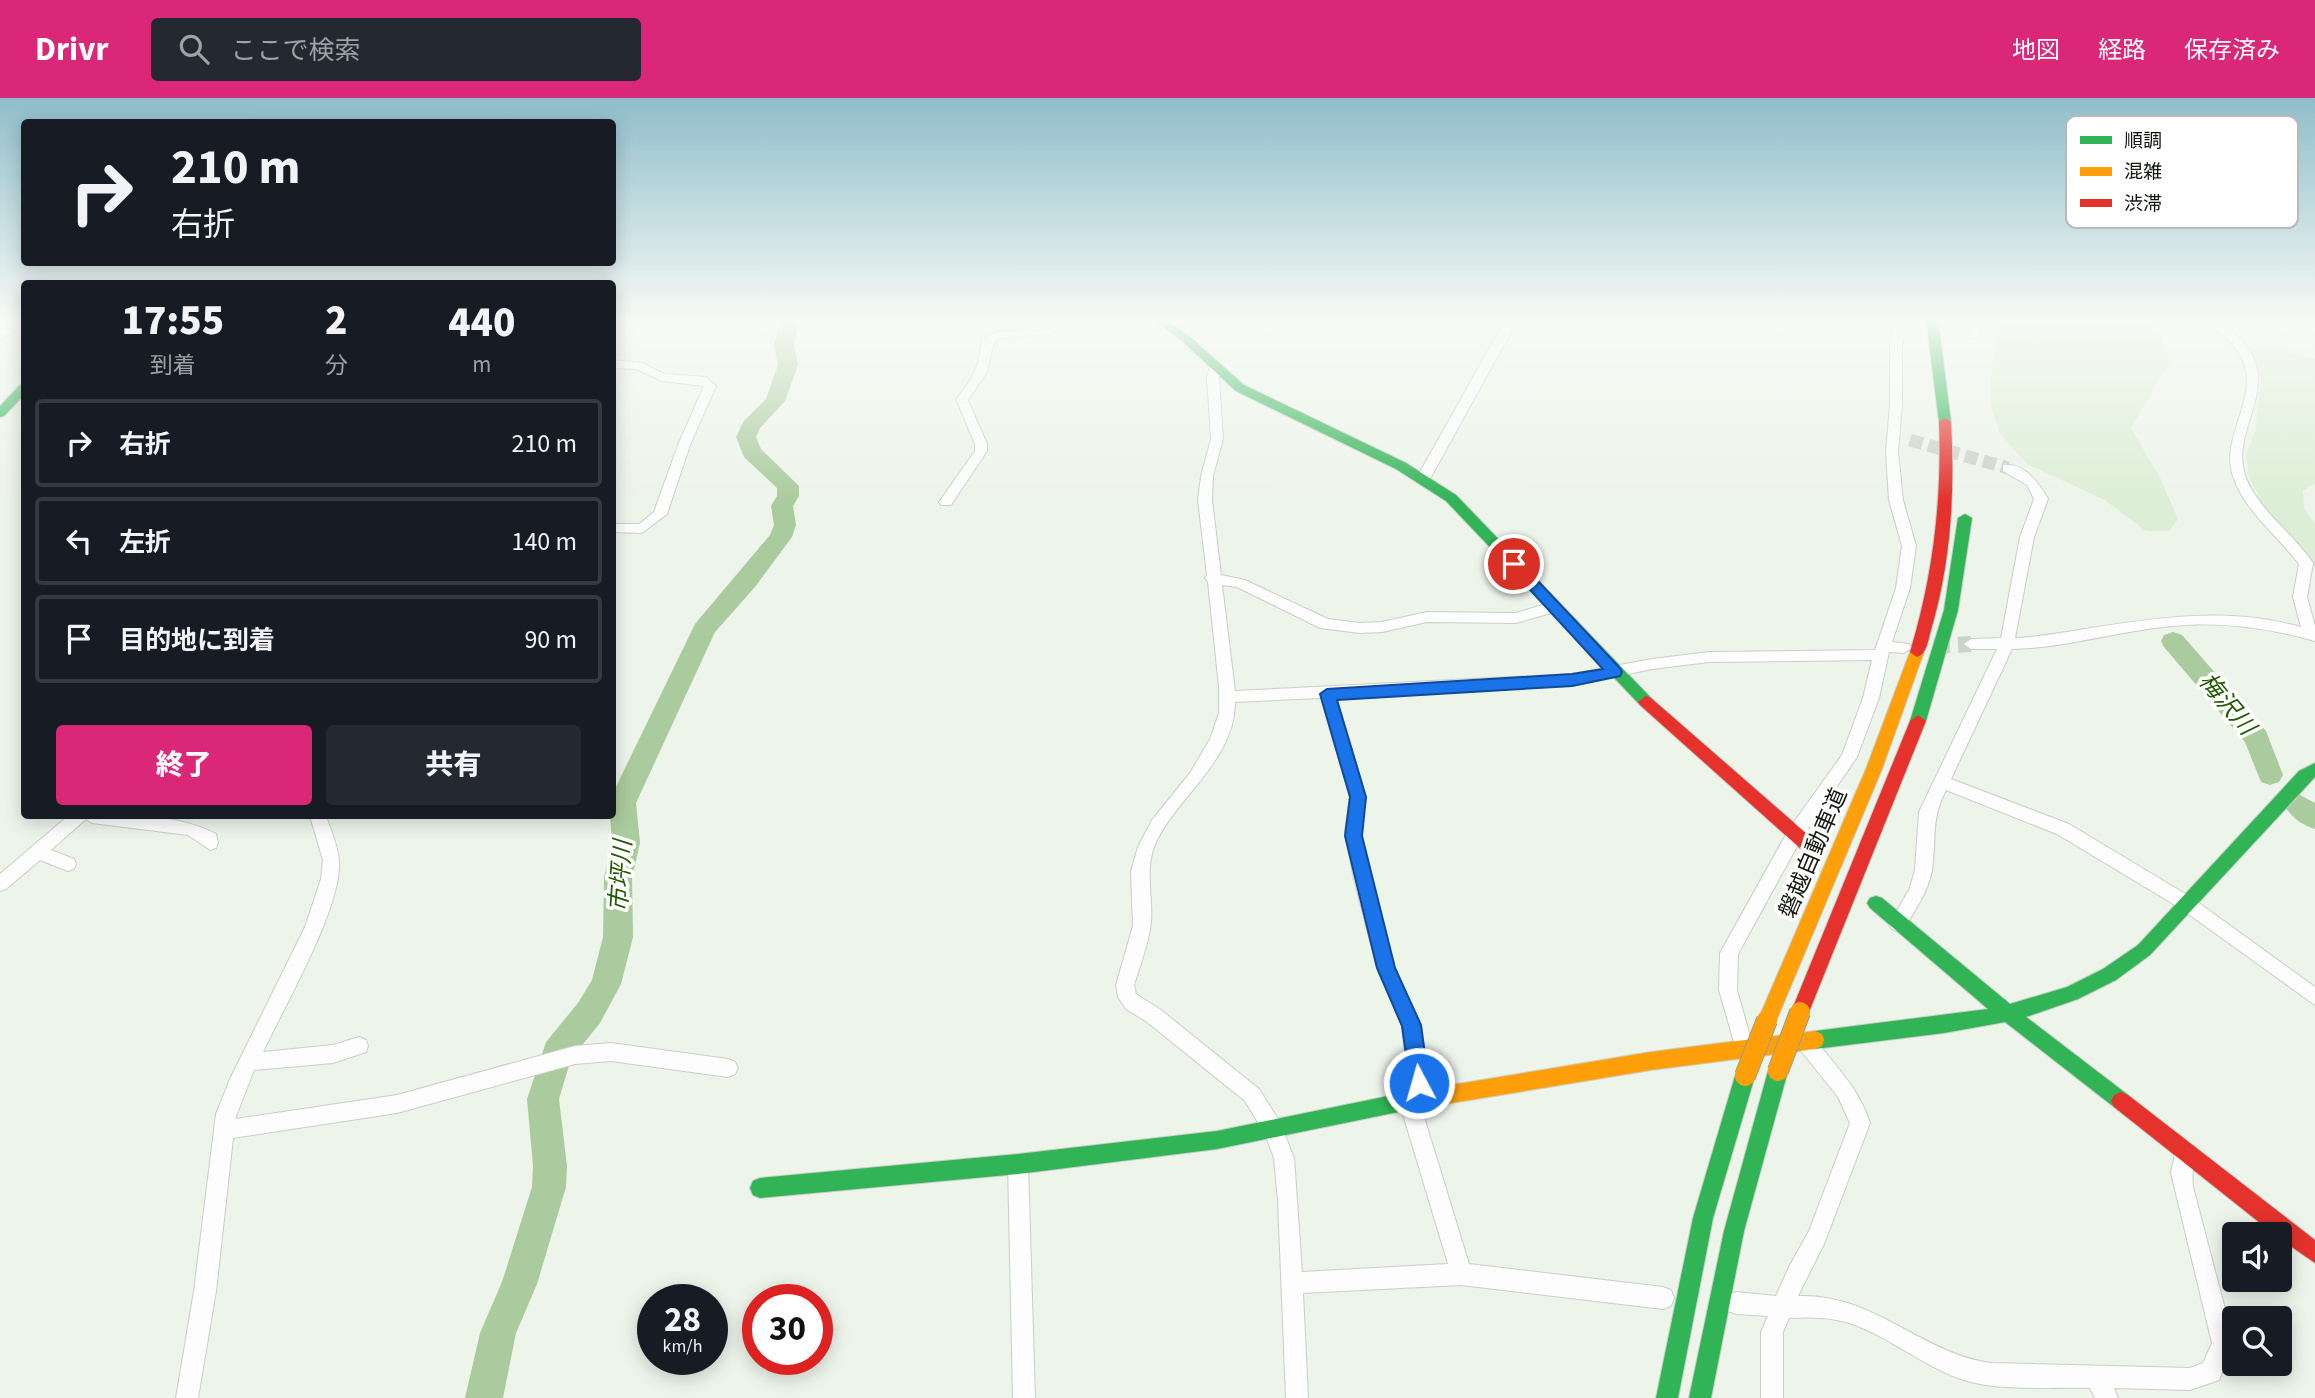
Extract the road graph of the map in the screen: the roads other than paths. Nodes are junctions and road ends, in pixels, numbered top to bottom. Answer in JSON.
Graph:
{"nodes":[{"id":1,"x":685,"y":380,"type":"edge"},
{"id":2,"x":979,"y":380,"type":"edge"},
{"id":3,"x":1213,"y":380,"type":"edge"},
{"id":4,"x":1230,"y":380,"type":"edge"},
{"id":5,"x":1478,"y":380,"type":"edge"},
{"id":6,"x":1894,"y":380,"type":"edge"},
{"id":7,"x":1940,"y":380,"type":"edge"},
{"id":8,"x":2252,"y":380,"type":"edge"},
{"id":9,"x":21,"y":391,"type":"edge"},
{"id":10,"x":0,"y":413,"type":"edge"},
{"id":11,"x":1893,"y":436,"type":"junction"},
{"id":12,"x":1910,"y":440,"type":"tunnel mouth"},
{"id":13,"x":2008,"y":468,"type":"tunnel mouth"},
{"id":14,"x":1423,"y":479,"type":"junction"},
{"id":15,"x":946,"y":502,"type":"dead end"},
{"id":16,"x":1966,"y":504,"type":"dead end"},
{"id":17,"x":616,"y":528,"type":"edge"},
{"id":18,"x":1212,"y":578,"type":"junction"},
{"id":19,"x":1553,"y":607,"type":"junction"},
{"id":20,"x":2313,"y":635,"type":"edge"},
{"id":21,"x":2007,"y":643,"type":"junction"},
{"id":22,"x":1970,"y":644,"type":"tunnel mouth"},
{"id":23,"x":1904,"y":648,"type":"dead end"},
{"id":24,"x":1882,"y":650,"type":"junction"},
{"id":25,"x":1615,"y":672,"type":"junction"},
{"id":26,"x":1327,"y":694,"type":"junction"},
{"id":27,"x":1227,"y":697,"type":"junction"},
{"id":28,"x":2315,"y":769,"type":"edge"},
{"id":29,"x":1940,"y":781,"type":"junction"},
{"id":30,"x":76,"y":819,"type":"edge"},
{"id":31,"x":115,"y":819,"type":"edge"},
{"id":32,"x":319,"y":819,"type":"edge"},
{"id":33,"x":1795,"y":834,"type":"junction"},
{"id":34,"x":210,"y":843,"type":"dead end"},
{"id":35,"x":38,"y":852,"type":"junction"},
{"id":36,"x":1817,"y":853,"type":"dead end"},
{"id":37,"x":68,"y":864,"type":"dead end"},
{"id":38,"x":0,"y":884,"type":"edge"},
{"id":39,"x":1875,"y":903,"type":"dead end"},
{"id":40,"x":2186,"y":903,"type":"junction"},
{"id":41,"x":1898,"y":924,"type":"junction"},
{"id":42,"x":2315,"y":997,"type":"edge"},
{"id":43,"x":2010,"y":1014,"type":"junction"},
{"id":44,"x":1805,"y":1041,"type":"junction"},
{"id":45,"x":359,"y":1046,"type":"dead end"},
{"id":46,"x":1745,"y":1050,"type":"junction"},
{"id":47,"x":248,"y":1062,"type":"junction"},
{"id":48,"x":728,"y":1068,"type":"dead end"},
{"id":49,"x":1414,"y":1100,"type":"junction"},
{"id":50,"x":223,"y":1129,"type":"junction"},
{"id":51,"x":1273,"y":1129,"type":"junction"},
{"id":52,"x":2184,"y":1152,"type":"junction"},
{"id":53,"x":1018,"y":1164,"type":"junction"},
{"id":54,"x":760,"y":1188,"type":"dead end"},
{"id":55,"x":2315,"y":1253,"type":"edge"},
{"id":56,"x":1461,"y":1274,"type":"junction"},
{"id":57,"x":1290,"y":1283,"type":"junction"},
{"id":58,"x":1663,"y":1298,"type":"dead end"},
{"id":59,"x":1736,"y":1303,"type":"dead end"},
{"id":60,"x":1782,"y":1307,"type":"junction"},
{"id":61,"x":2097,"y":1377,"type":"junction"},
{"id":62,"x":187,"y":1398,"type":"edge"},
{"id":63,"x":1024,"y":1398,"type":"edge"},
{"id":64,"x":1297,"y":1398,"type":"edge"},
{"id":65,"x":1667,"y":1398,"type":"edge"},
{"id":66,"x":1700,"y":1398,"type":"edge"},
{"id":67,"x":1772,"y":1398,"type":"edge"},
{"id":68,"x":2107,"y":1398,"type":"edge"}],
"edges":[{"from":1,"to":17,"type":"street"},
{"from":2,"to":15,"type":"street"},
{"from":3,"to":18,"type":"street"},
{"from":4,"to":14,"type":"main road"},
{"from":5,"to":14,"type":"street"},
{"from":6,"to":11,"type":"street"},
{"from":7,"to":65,"type":"main road","name":"磐越自動車道","bridge":true},
{"from":8,"to":20,"type":"street"},
{"from":9,"to":10,"type":"main road"},
{"from":11,"to":12,"type":"street"},
{"from":11,"to":24,"type":"street"},
{"from":13,"to":21,"type":"street"},
{"from":14,"to":19,"type":"main road"},
{"from":16,"to":66,"type":"main road","name":"磐越自動車道","bridge":true},
{"from":18,"to":19,"type":"street"},
{"from":18,"to":27,"type":"street"},
{"from":19,"to":25,"type":"main road"},
{"from":20,"to":21,"type":"street"},
{"from":21,"to":22,"type":"street"},
{"from":21,"to":29,"type":"street"},
{"from":23,"to":24,"type":"street"},
{"from":24,"to":25,"type":"street"},
{"from":24,"to":33,"type":"street"},
{"from":25,"to":26,"type":"street"},
{"from":25,"to":33,"type":"main road"},
{"from":26,"to":27,"type":"street"},
{"from":26,"to":49,"type":"street"},
{"from":27,"to":51,"type":"street"},
{"from":28,"to":40,"type":"main road"},
{"from":29,"to":40,"type":"street"},
{"from":29,"to":41,"type":"street"},
{"from":30,"to":35,"type":"street"},
{"from":31,"to":34,"type":"street"},
{"from":32,"to":47,"type":"street"},
{"from":33,"to":36,"type":"main road"},
{"from":33,"to":46,"type":"street"},
{"from":35,"to":37,"type":"street"},
{"from":35,"to":38,"type":"street"},
{"from":39,"to":41,"type":"main road"},
{"from":40,"to":42,"type":"street"},
{"from":40,"to":43,"type":"main road"},
{"from":41,"to":43,"type":"main road"},
{"from":43,"to":44,"type":"main road"},
{"from":43,"to":52,"type":"main road"},
{"from":44,"to":46,"type":"main road"},
{"from":44,"to":60,"type":"street"},
{"from":45,"to":47,"type":"street"},
{"from":46,"to":49,"type":"main road"},
{"from":47,"to":50,"type":"street"},
{"from":48,"to":50,"type":"street"},
{"from":49,"to":51,"type":"main road"},
{"from":49,"to":56,"type":"street"},
{"from":50,"to":62,"type":"street"},
{"from":51,"to":53,"type":"main road"},
{"from":51,"to":57,"type":"street"},
{"from":52,"to":55,"type":"main road"},
{"from":52,"to":61,"type":"street"},
{"from":53,"to":54,"type":"main road"},
{"from":53,"to":63,"type":"street"},
{"from":56,"to":57,"type":"street"},
{"from":56,"to":58,"type":"street"},
{"from":57,"to":64,"type":"street"},
{"from":59,"to":60,"type":"street"},
{"from":60,"to":61,"type":"street"},
{"from":60,"to":67,"type":"street"},
{"from":61,"to":68,"type":"street"}]}
